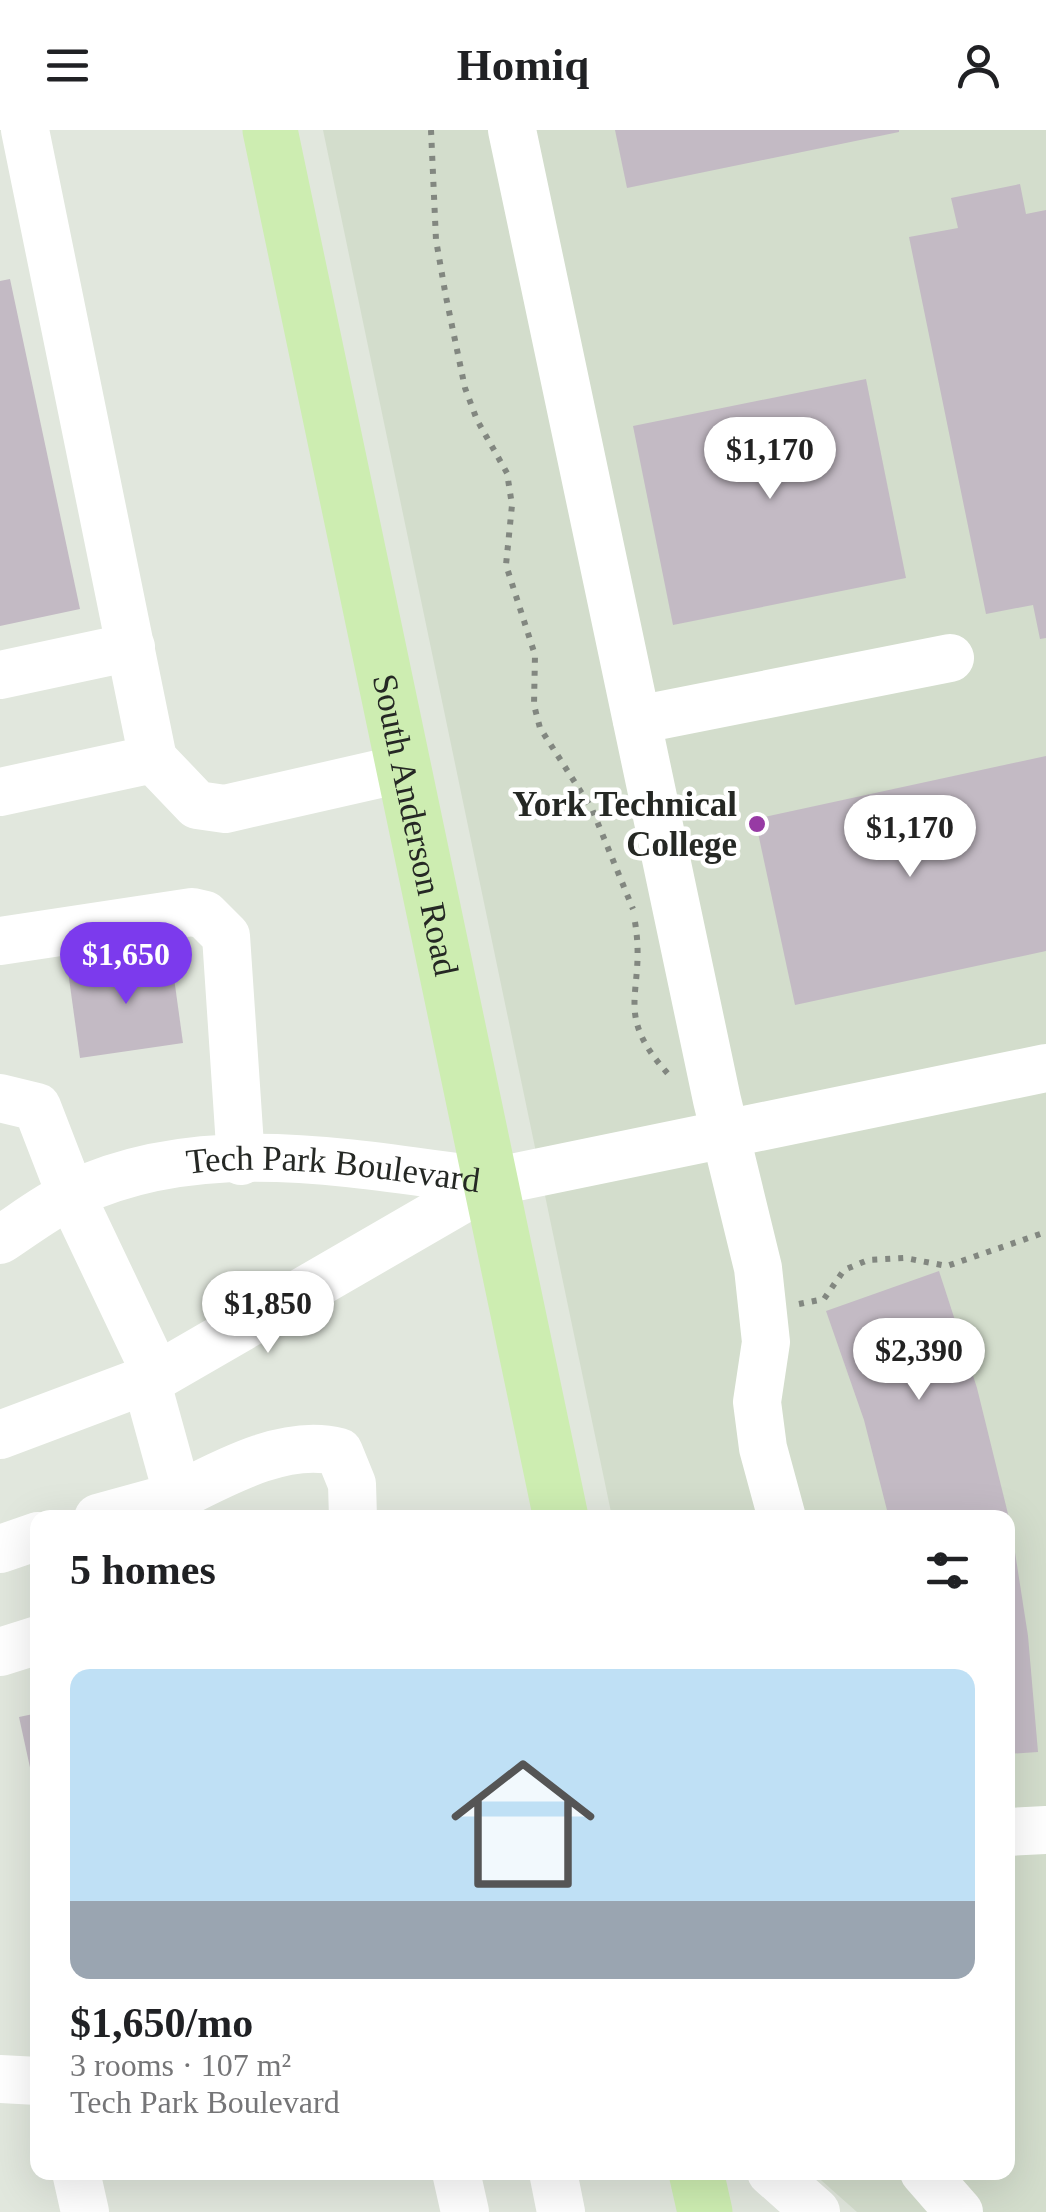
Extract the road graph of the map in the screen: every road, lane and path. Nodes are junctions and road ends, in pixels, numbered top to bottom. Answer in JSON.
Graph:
{"nodes":[{"id":1,"x":26,"y":130,"type":"edge"},
{"id":2,"x":270,"y":130,"type":"edge"},
{"id":3,"x":431,"y":130,"type":"edge"},
{"id":4,"x":512,"y":130,"type":"edge"},
{"id":5,"x":131,"y":647,"type":"junction"},
{"id":6,"x":950,"y":658,"type":"dead end"},
{"id":7,"x":0,"y":675,"type":"edge"},
{"id":8,"x":637,"y":720,"type":"junction"},
{"id":9,"x":154,"y":759,"type":"junction"},
{"id":10,"x":404,"y":768,"type":"junction"},
{"id":11,"x":0,"y":792,"type":"edge"},
{"id":12,"x":0,"y":941,"type":"edge"},
{"id":13,"x":1046,"y":1068,"type":"edge"},
{"id":14,"x":675,"y":1081,"type":"dead end"},
{"id":15,"x":0,"y":1098,"type":"edge"},
{"id":16,"x":725,"y":1133,"type":"junction"},
{"id":17,"x":242,"y":1160,"type":"junction"},
{"id":18,"x":492,"y":1182,"type":"junction"},
{"id":19,"x":71,"y":1195,"type":"junction"},
{"id":20,"x":1046,"y":1232,"type":"edge"},
{"id":21,"x":0,"y":1240,"type":"edge"},
{"id":22,"x":788,"y":1306,"type":"dead end"},
{"id":23,"x":152,"y":1378,"type":"junction"},
{"id":24,"x":0,"y":1435,"type":"edge"},
{"id":25,"x":166,"y":1508,"type":"edge"},
{"id":26,"x":353,"y":1510,"type":"edge"},
{"id":27,"x":558,"y":1510,"type":"edge"},
{"id":28,"x":780,"y":1510,"type":"edge"},
{"id":29,"x":30,"y":1539,"type":"edge"},
{"id":30,"x":0,"y":1549,"type":"edge"},
{"id":31,"x":30,"y":1643,"type":"edge"},
{"id":32,"x":0,"y":1652,"type":"edge"},
{"id":33,"x":1046,"y":1830,"type":"edge"},
{"id":34,"x":1015,"y":1832,"type":"edge"},
{"id":35,"x":0,"y":2079,"type":"edge"},
{"id":36,"x":30,"y":2080,"type":"edge"},
{"id":37,"x":78,"y":2180,"type":"edge"},
{"id":38,"x":458,"y":2180,"type":"edge"},
{"id":39,"x":554,"y":2180,"type":"edge"},
{"id":40,"x":698,"y":2180,"type":"edge"},
{"id":41,"x":780,"y":2180,"type":"edge"},
{"id":42,"x":931,"y":2180,"type":"edge"},
{"id":43,"x":85,"y":2212,"type":"edge"},
{"id":44,"x":465,"y":2212,"type":"edge"},
{"id":45,"x":561,"y":2212,"type":"edge"},
{"id":46,"x":705,"y":2212,"type":"edge"},
{"id":47,"x":816,"y":2212,"type":"edge"},
{"id":48,"x":959,"y":2212,"type":"edge"}],
"edges":[{"from":1,"to":5,"type":"street"},
{"from":2,"to":10,"type":"main road","name":"South Anderson Road"},
{"from":3,"to":14,"type":"path"},
{"from":4,"to":8,"type":"street"},
{"from":5,"to":7,"type":"street"},
{"from":5,"to":9,"type":"street"},
{"from":6,"to":8,"type":"street"},
{"from":8,"to":16,"type":"street"},
{"from":9,"to":10,"type":"street"},
{"from":9,"to":11,"type":"street"},
{"from":10,"to":18,"type":"main road","name":"South Anderson Road"},
{"from":12,"to":17,"type":"street"},
{"from":13,"to":16,"type":"street"},
{"from":15,"to":19,"type":"street"},
{"from":16,"to":18,"type":"street"},
{"from":16,"to":28,"type":"street"},
{"from":17,"to":18,"type":"street","name":"Tech Park Boulevard"},
{"from":17,"to":19,"type":"street","name":"Tech Park Boulevard"},
{"from":18,"to":23,"type":"street","name":"Tech Park Boulevard"},
{"from":18,"to":27,"type":"main road","name":"South Anderson Road"},
{"from":19,"to":21,"type":"street","name":"Tech Park Boulevard"},
{"from":19,"to":23,"type":"street"},
{"from":20,"to":22,"type":"path"},
{"from":23,"to":24,"type":"street","name":"Tech Park Boulevard"},
{"from":23,"to":25,"type":"street"},
{"from":25,"to":26,"type":"street"},
{"from":29,"to":30,"type":"street"},
{"from":31,"to":32,"type":"street"},
{"from":33,"to":34,"type":"street"},
{"from":35,"to":36,"type":"street"},
{"from":37,"to":43,"type":"street"},
{"from":38,"to":44,"type":"street"},
{"from":39,"to":45,"type":"street"},
{"from":40,"to":46,"type":"main road"},
{"from":41,"to":47,"type":"street"},
{"from":42,"to":48,"type":"street"}]}
